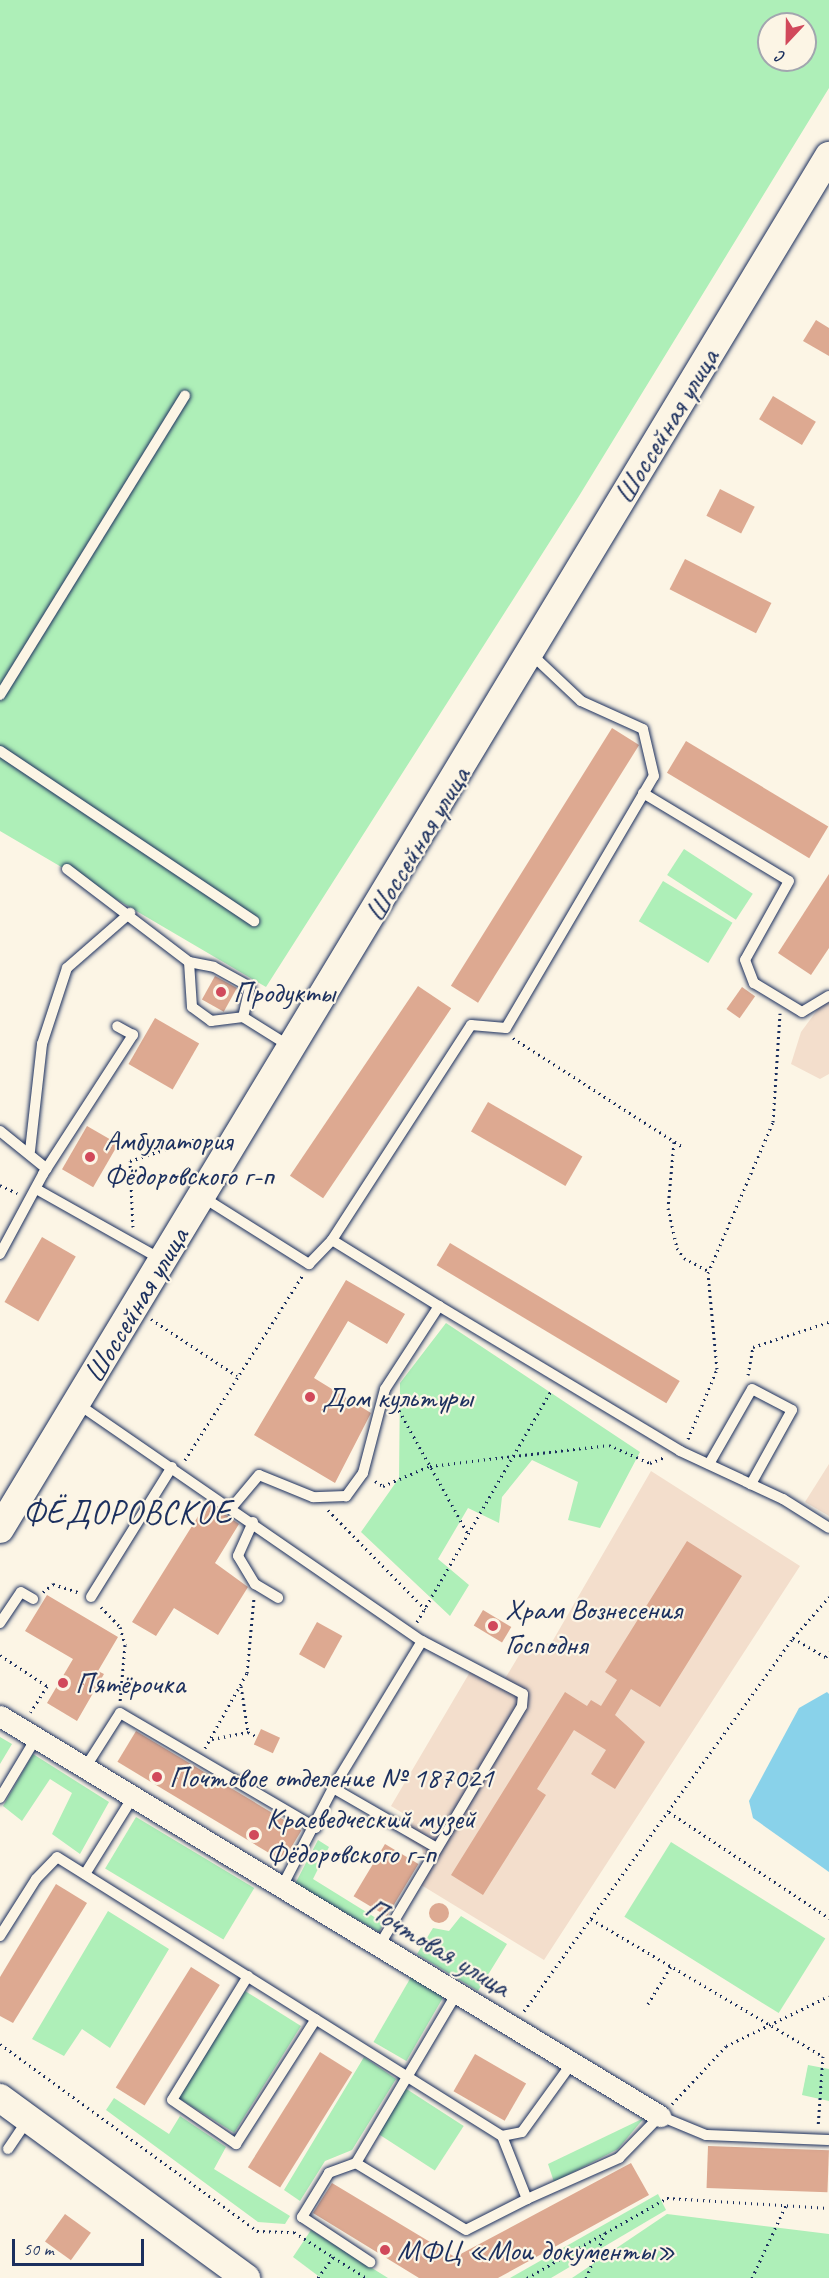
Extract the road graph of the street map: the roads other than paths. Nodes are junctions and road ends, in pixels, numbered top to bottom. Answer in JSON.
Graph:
{"nodes":[{"id":1,"x":829,"y":156,"type":"edge"},
{"id":2,"x":185,"y":395,"type":"dead end"},
{"id":3,"x":530,"y":653,"type":"junction"},
{"id":4,"x":0,"y":695,"type":"edge"},
{"id":5,"x":0,"y":751,"type":"edge"},
{"id":6,"x":643,"y":794,"type":"junction"},
{"id":7,"x":67,"y":869,"type":"dead end"},
{"id":8,"x":130,"y":913,"type":"junction"},
{"id":9,"x":254,"y":921,"type":"dead end"},
{"id":10,"x":189,"y":962,"type":"junction"},
{"id":11,"x":829,"y":996,"type":"edge"},
{"id":12,"x":243,"y":1017,"type":"junction"},
{"id":13,"x":117,"y":1026,"type":"dead end"},
{"id":14,"x":293,"y":1048,"type":"junction"},
{"id":15,"x":0,"y":1131,"type":"edge"},
{"id":16,"x":30,"y":1151,"type":"junction"},
{"id":17,"x":47,"y":1169,"type":"junction"},
{"id":18,"x":38,"y":1190,"type":"junction"},
{"id":19,"x":201,"y":1196,"type":"junction"},
{"id":20,"x":332,"y":1240,"type":"junction"},
{"id":21,"x":0,"y":1254,"type":"edge"},
{"id":22,"x":162,"y":1260,"type":"junction"},
{"id":23,"x":439,"y":1306,"type":"junction"},
{"id":24,"x":77,"y":1403,"type":"junction"},
{"id":25,"x":708,"y":1464,"type":"junction"},
{"id":26,"x":175,"y":1469,"type":"junction"},
{"id":27,"x":751,"y":1484,"type":"junction"},
{"id":28,"x":233,"y":1506,"type":"junction"},
{"id":29,"x":254,"y":1522,"type":"junction"},
{"id":30,"x":0,"y":1528,"type":"edge"},
{"id":31,"x":829,"y":1528,"type":"edge"},
{"id":32,"x":91,"y":1597,"type":"road end"},
{"id":33,"x":278,"y":1598,"type":"dead end"},
{"id":34,"x":33,"y":1599,"type":"road end"},
{"id":35,"x":0,"y":1623,"type":"edge"},
{"id":36,"x":422,"y":1641,"type":"junction"},
{"id":37,"x":0,"y":1716,"type":"edge"},
{"id":38,"x":28,"y":1734,"type":"junction"},
{"id":39,"x":86,"y":1768,"type":"junction"},
{"id":40,"x":333,"y":1788,"type":"junction"},
{"id":41,"x":134,"y":1797,"type":"junction"},
{"id":42,"x":0,"y":1798,"type":"edge"},
{"id":43,"x":316,"y":1827,"type":"junction"},
{"id":44,"x":435,"y":1847,"type":"junction"},
{"id":45,"x":85,"y":1874,"type":"junction"},
{"id":46,"x":282,"y":1887,"type":"junction"},
{"id":47,"x":0,"y":1936,"type":"edge"},
{"id":48,"x":379,"y":1946,"type":"junction"},
{"id":49,"x":248,"y":1976,"type":"junction"},
{"id":50,"x":457,"y":1993,"type":"junction"},
{"id":51,"x":316,"y":2019,"type":"junction"},
{"id":52,"x":572,"y":2062,"type":"junction"},
{"id":53,"x":407,"y":2076,"type":"junction"},
{"id":54,"x":0,"y":2098,"type":"edge"},
{"id":55,"x":660,"y":2116,"type":"junction"},
{"id":56,"x":29,"y":2118,"type":"junction"},
{"id":57,"x":502,"y":2136,"type":"junction"},
{"id":58,"x":829,"y":2140,"type":"edge"},
{"id":59,"x":8,"y":2149,"type":"dead end"},
{"id":60,"x":356,"y":2163,"type":"junction"},
{"id":61,"x":527,"y":2199,"type":"junction"},
{"id":62,"x":370,"y":2262,"type":"dead end"},
{"id":63,"x":246,"y":2278,"type":"edge"}],
"edges":[{"from":1,"to":3,"type":"main road","name":"Шоссейная улица"},
{"from":2,"to":4,"type":"lane"},
{"from":3,"to":6,"type":"lane"},
{"from":3,"to":14,"type":"main road","name":"Шоссейная улица"},
{"from":5,"to":9,"type":"lane"},
{"from":6,"to":11,"type":"lane"},
{"from":6,"to":20,"type":"lane"},
{"from":7,"to":8,"type":"lane"},
{"from":8,"to":10,"type":"lane"},
{"from":8,"to":16,"type":"lane"},
{"from":10,"to":12,"type":"lane"},
{"from":10,"to":12,"type":"lane"},
{"from":12,"to":14,"type":"lane"},
{"from":13,"to":17,"type":"lane"},
{"from":14,"to":19,"type":"main road","name":"Шоссейная улица"},
{"from":15,"to":16,"type":"lane"},
{"from":16,"to":17,"type":"lane"},
{"from":17,"to":18,"type":"lane"},
{"from":18,"to":21,"type":"lane"},
{"from":18,"to":22,"type":"lane"},
{"from":19,"to":20,"type":"lane"},
{"from":19,"to":22,"type":"main road","name":"Шоссейная улица"},
{"from":20,"to":23,"type":"lane"},
{"from":22,"to":24,"type":"main road","name":"Шоссейная улица"},
{"from":23,"to":25,"type":"lane"},
{"from":23,"to":28,"type":"lane"},
{"from":24,"to":26,"type":"lane"},
{"from":24,"to":30,"type":"main road","name":"Шоссейная улица"},
{"from":25,"to":27,"type":"lane"},
{"from":25,"to":27,"type":"lane"},
{"from":26,"to":28,"type":"lane"},
{"from":26,"to":32,"type":"lane"},
{"from":27,"to":31,"type":"lane"},
{"from":28,"to":29,"type":"lane"},
{"from":29,"to":33,"type":"lane"},
{"from":29,"to":36,"type":"lane"},
{"from":34,"to":35,"type":"lane"},
{"from":36,"to":40,"type":"lane"},
{"from":36,"to":44,"type":"lane"},
{"from":37,"to":38,"type":"street","name":"Почтовая улица"},
{"from":38,"to":39,"type":"street","name":"Почтовая улица"},
{"from":38,"to":42,"type":"lane"},
{"from":39,"to":41,"type":"street","name":"Почтовая улица"},
{"from":39,"to":43,"type":"lane"},
{"from":40,"to":43,"type":"lane"},
{"from":40,"to":44,"type":"lane"},
{"from":41,"to":45,"type":"lane"},
{"from":41,"to":46,"type":"street","name":"Почтовая улица"},
{"from":43,"to":46,"type":"lane"},
{"from":44,"to":48,"type":"lane"},
{"from":45,"to":47,"type":"lane"},
{"from":45,"to":49,"type":"lane"},
{"from":46,"to":48,"type":"street","name":"Почтовая улица"},
{"from":48,"to":50,"type":"street","name":"Почтовая улица"},
{"from":49,"to":51,"type":"lane"},
{"from":49,"to":51,"type":"lane"},
{"from":50,"to":52,"type":"street","name":"Почтовая улица"},
{"from":50,"to":53,"type":"lane"},
{"from":51,"to":53,"type":"lane"},
{"from":52,"to":55,"type":"street","name":"Почтовая улица"},
{"from":52,"to":57,"type":"lane"},
{"from":53,"to":57,"type":"lane"},
{"from":53,"to":60,"type":"lane"},
{"from":54,"to":56,"type":"main road"},
{"from":55,"to":58,"type":"lane"},
{"from":55,"to":61,"type":"lane"},
{"from":56,"to":59,"type":"lane"},
{"from":56,"to":63,"type":"main road"},
{"from":57,"to":61,"type":"lane"},
{"from":60,"to":61,"type":"lane"},
{"from":60,"to":62,"type":"lane"}]}
